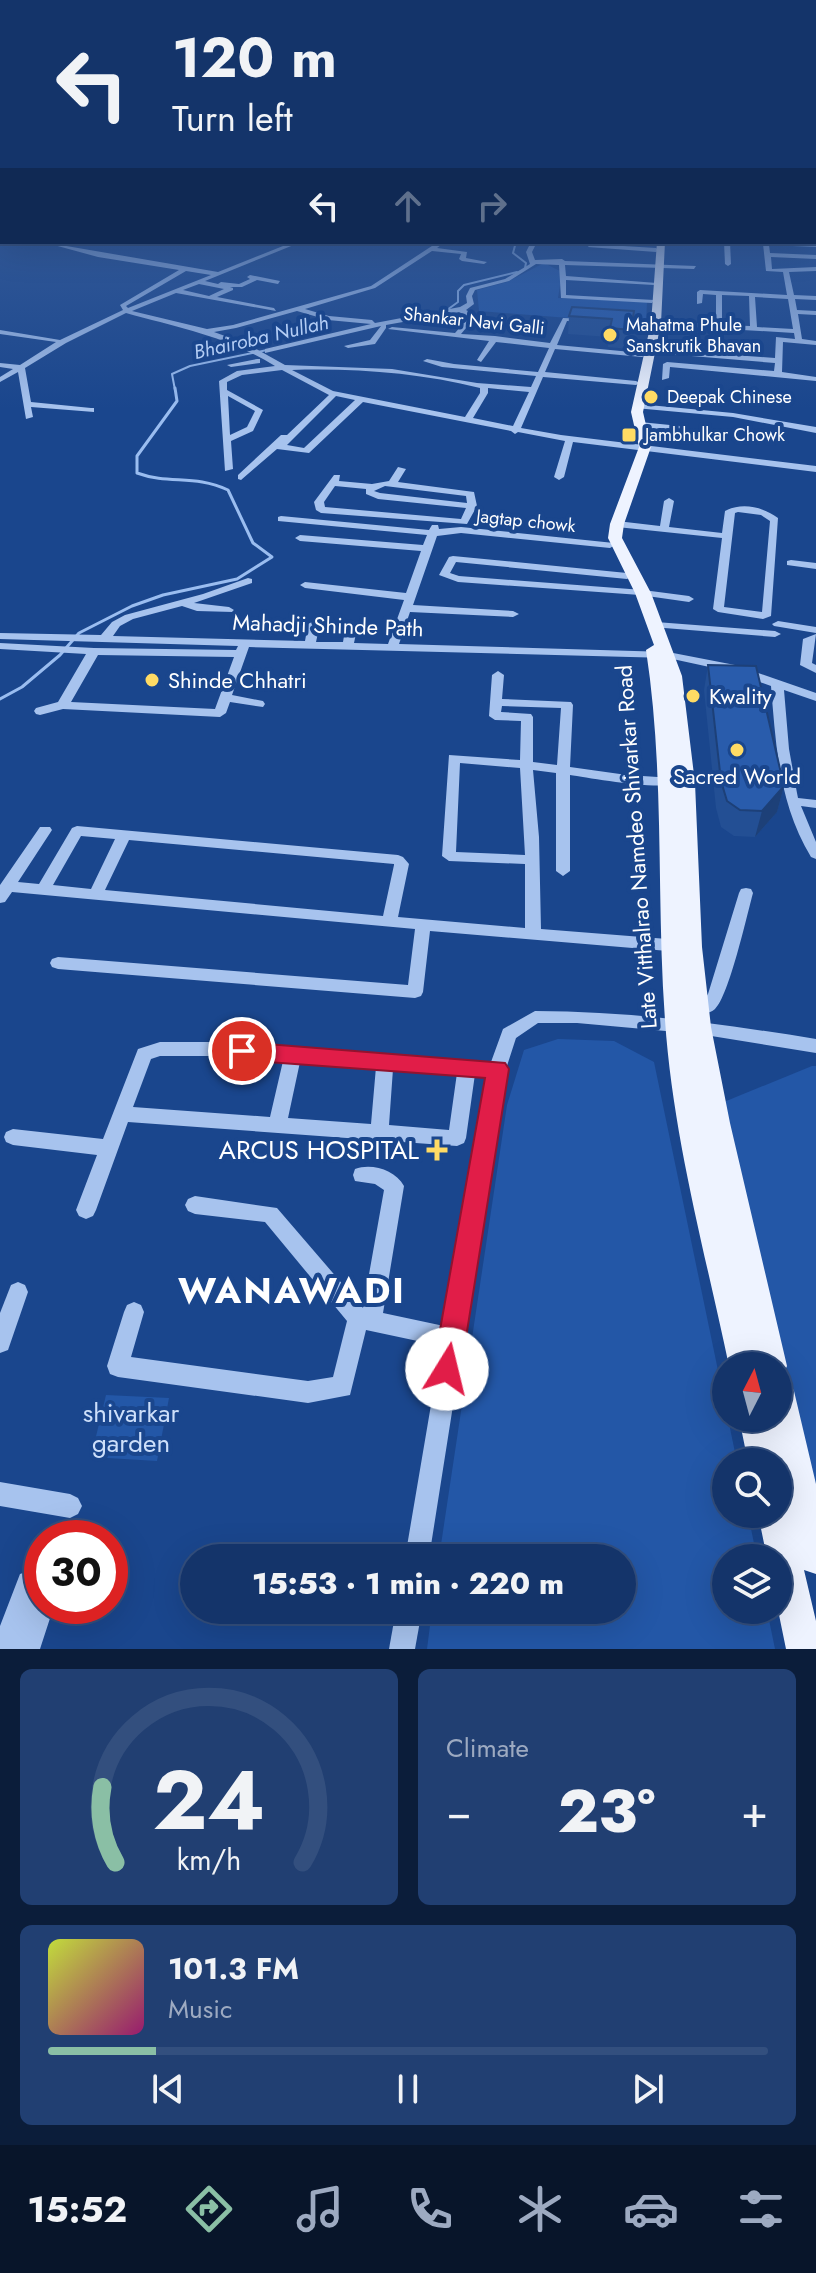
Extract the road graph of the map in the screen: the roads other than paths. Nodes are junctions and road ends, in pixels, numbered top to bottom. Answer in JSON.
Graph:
{"nodes":[{"id":1,"x":96,"y":255,"type":"edge"},
{"id":2,"x":265,"y":255,"type":"edge"},
{"id":3,"x":423,"y":255,"type":"edge"},
{"id":4,"x":463,"y":255,"type":"edge"},
{"id":5,"x":530,"y":255,"type":"edge"},
{"id":6,"x":657,"y":255,"type":"edge"},
{"id":7,"x":728,"y":255,"type":"edge"},
{"id":8,"x":767,"y":255,"type":"joint"},
{"id":9,"x":816,"y":257,"type":"edge"},
{"id":10,"x":562,"y":261,"type":"junction"},
{"id":11,"x":484,"y":262,"type":"dead end"},
{"id":12,"x":533,"y":262,"type":"junction"},
{"id":13,"x":609,"y":263,"type":"junction"},
{"id":14,"x":728,"y":264,"type":"dead end"},
{"id":15,"x":658,"y":266,"type":"junction"},
{"id":16,"x":694,"y":267,"type":"dead end"},
{"id":17,"x":184,"y":269,"type":"junction"},
{"id":18,"x":816,"y":269,"type":"edge"},
{"id":19,"x":786,"y":272,"type":"junction"},
{"id":20,"x":220,"y":273,"type":"junction"},
{"id":21,"x":563,"y":275,"type":"junction"},
{"id":22,"x":602,"y":276,"type":"junction"},
{"id":23,"x":256,"y":278,"type":"junction"},
{"id":24,"x":621,"y":280,"type":"junction"},
{"id":25,"x":200,"y":281,"type":"junction"},
{"id":26,"x":278,"y":282,"type":"dead end"},
{"id":27,"x":654,"y":283,"type":"junction"},
{"id":28,"x":176,"y":291,"type":"junction"},
{"id":29,"x":816,"y":291,"type":"edge"},
{"id":30,"x":719,"y":293,"type":"junction"},
{"id":31,"x":792,"y":293,"type":"junction"},
{"id":32,"x":752,"y":294,"type":"junction"},
{"id":33,"x":210,"y":298,"type":"junction"},
{"id":34,"x":816,"y":298,"type":"edge"},
{"id":35,"x":617,"y":299,"type":"junction"},
{"id":36,"x":652,"y":301,"type":"junction"},
{"id":37,"x":699,"y":303,"type":"dead end"},
{"id":38,"x":125,"y":308,"type":"junction"},
{"id":39,"x":298,"y":309,"type":"junction"},
{"id":40,"x":274,"y":310,"type":"dead end"},
{"id":41,"x":461,"y":310,"type":"junction"},
{"id":42,"x":689,"y":310,"type":"dead end"},
{"id":43,"x":719,"y":312,"type":"junction"},
{"id":44,"x":794,"y":312,"type":"junction"},
{"id":45,"x":816,"y":313,"type":"edge"},
{"id":46,"x":593,"y":321,"type":"edge"},
{"id":47,"x":607,"y":323,"type":"edge"},
{"id":48,"x":383,"y":326,"type":"junction"},
{"id":49,"x":654,"y":326,"type":"junction"},
{"id":50,"x":719,"y":326,"type":"junction"},
{"id":51,"x":754,"y":328,"type":"junction"},
{"id":52,"x":193,"y":329,"type":"junction"},
{"id":53,"x":797,"y":331,"type":"junction"},
{"id":54,"x":0,"y":332,"type":"edge"},
{"id":55,"x":457,"y":335,"type":"junction"},
{"id":56,"x":495,"y":338,"type":"junction"},
{"id":57,"x":779,"y":339,"type":"junction"},
{"id":58,"x":57,"y":340,"type":"junction"},
{"id":59,"x":799,"y":341,"type":"junction"},
{"id":60,"x":816,"y":343,"type":"edge"},
{"id":61,"x":554,"y":346,"type":"junction"},
{"id":62,"x":645,"y":352,"type":"junction"},
{"id":63,"x":267,"y":356,"type":"junction"},
{"id":64,"x":481,"y":360,"type":"dead end"},
{"id":65,"x":427,"y":361,"type":"dead end"},
{"id":66,"x":779,"y":361,"type":"junction"},
{"id":67,"x":0,"y":365,"type":"edge"},
{"id":68,"x":231,"y":365,"type":"dead end"},
{"id":69,"x":445,"y":365,"type":"junction"},
{"id":70,"x":18,"y":367,"type":"junction"},
{"id":71,"x":284,"y":367,"type":"junction"},
{"id":72,"x":346,"y":368,"type":"junction"},
{"id":73,"x":543,"y":374,"type":"junction"},
{"id":74,"x":778,"y":374,"type":"junction"},
{"id":75,"x":0,"y":377,"type":"edge"},
{"id":76,"x":434,"y":378,"type":"junction"},
{"id":77,"x":665,"y":378,"type":"dead end"},
{"id":78,"x":816,"y":379,"type":"edge"},
{"id":79,"x":636,"y":383,"type":"junction"},
{"id":80,"x":478,"y":385,"type":"junction"},
{"id":81,"x":535,"y":390,"type":"junction"},
{"id":82,"x":224,"y":391,"type":"junction"},
{"id":83,"x":333,"y":393,"type":"junction"},
{"id":84,"x":361,"y":399,"type":"junction"},
{"id":85,"x":27,"y":404,"type":"junction"},
{"id":86,"x":91,"y":410,"type":"dead end"},
{"id":87,"x":639,"y":415,"type":"junction"},
{"id":88,"x":29,"y":417,"type":"dead end"},
{"id":89,"x":674,"y":419,"type":"dead end"},
{"id":90,"x":467,"y":421,"type":"junction"},
{"id":91,"x":680,"y":429,"type":"dead end"},
{"id":92,"x":816,"y":430,"type":"edge"},
{"id":93,"x":515,"y":431,"type":"junction"},
{"id":94,"x":549,"y":436,"type":"junction"},
{"id":95,"x":570,"y":439,"type":"junction"},
{"id":96,"x":227,"y":440,"type":"junction"},
{"id":97,"x":642,"y":446,"type":"junction"},
{"id":98,"x":546,"y":449,"type":"dead end"},
{"id":99,"x":228,"y":469,"type":"dead end"},
{"id":100,"x":401,"y":469,"type":"dead end"},
{"id":101,"x":816,"y":469,"type":"edge"},
{"id":102,"x":241,"y":477,"type":"dead end"},
{"id":103,"x":559,"y":477,"type":"dead end"},
{"id":104,"x":392,"y":484,"type":"junction"},
{"id":105,"x":372,"y":487,"type":"junction"},
{"id":106,"x":669,"y":501,"type":"dead end"},
{"id":107,"x":381,"y":503,"type":"dead end"},
{"id":108,"x":472,"y":506,"type":"junction"},
{"id":109,"x":373,"y":515,"type":"junction"},
{"id":110,"x":281,"y":519,"type":"dead end"},
{"id":111,"x":436,"y":520,"type":"junction"},
{"id":112,"x":617,"y":524,"type":"junction"},
{"id":113,"x":462,"y":526,"type":"junction"},
{"id":114,"x":664,"y":528,"type":"junction"},
{"id":115,"x":436,"y":533,"type":"junction"},
{"id":116,"x":727,"y":536,"type":"junction"},
{"id":117,"x":300,"y":538,"type":"dead end"},
{"id":118,"x":610,"y":545,"type":"junction"},
{"id":119,"x":429,"y":549,"type":"junction"},
{"id":120,"x":791,"y":563,"type":"dead end"},
{"id":121,"x":816,"y":566,"type":"edge"},
{"id":122,"x":627,"y":576,"type":"junction"},
{"id":123,"x":248,"y":581,"type":"dead end"},
{"id":124,"x":309,"y":582,"type":"dead end"},
{"id":125,"x":640,"y":593,"type":"junction"},
{"id":126,"x":689,"y":599,"type":"dead end"},
{"id":127,"x":183,"y":602,"type":"junction"},
{"id":128,"x":407,"y":602,"type":"junction"},
{"id":129,"x":229,"y":610,"type":"dead end"},
{"id":130,"x":513,"y":614,"type":"dead end"},
{"id":131,"x":314,"y":624,"type":"dead end"},
{"id":132,"x":352,"y":624,"type":"dead end"},
{"id":133,"x":656,"y":625,"type":"junction"},
{"id":134,"x":816,"y":630,"type":"edge"},
{"id":135,"x":0,"y":636,"type":"edge"},
{"id":136,"x":816,"y":637,"type":"edge"},
{"id":137,"x":97,"y":643,"type":"junction"},
{"id":138,"x":310,"y":644,"type":"junction"},
{"id":139,"x":348,"y":645,"type":"junction"},
{"id":140,"x":0,"y":646,"type":"edge"},
{"id":141,"x":392,"y":647,"type":"junction"},
{"id":142,"x":243,"y":648,"type":"junction"},
{"id":143,"x":662,"y":655,"type":"junction"},
{"id":144,"x":816,"y":669,"type":"edge"},
{"id":145,"x":498,"y":675,"type":"dead end"},
{"id":146,"x":777,"y":682,"type":"junction"},
{"id":147,"x":225,"y":697,"type":"junction"},
{"id":148,"x":816,"y":697,"type":"edge"},
{"id":149,"x":496,"y":702,"type":"junction"},
{"id":150,"x":259,"y":704,"type":"dead end"},
{"id":151,"x":63,"y":705,"type":"junction"},
{"id":152,"x":40,"y":711,"type":"dead end"},
{"id":153,"x":526,"y":765,"type":"junction"},
{"id":154,"x":563,"y":770,"type":"junction"},
{"id":155,"x":676,"y":782,"type":"junction"},
{"id":156,"x":792,"y":801,"type":"junction"},
{"id":157,"x":816,"y":804,"type":"edge"},
{"id":158,"x":45,"y":830,"type":"dead end"},
{"id":159,"x":124,"y":835,"type":"junction"},
{"id":160,"x":815,"y":850,"type":"edge"},
{"id":161,"x":532,"y":860,"type":"junction"},
{"id":162,"x":563,"y":871,"type":"dead end"},
{"id":163,"x":43,"y":889,"type":"junction"},
{"id":164,"x":4,"y":892,"type":"edge"},
{"id":165,"x":746,"y":893,"type":"dead end"},
{"id":166,"x":96,"y":894,"type":"junction"},
{"id":167,"x":390,"y":921,"type":"junction"},
{"id":168,"x":423,"y":924,"type":"junction"},
{"id":169,"x":533,"y":932,"type":"junction"},
{"id":170,"x":681,"y":946,"type":"junction"},
{"id":171,"x":58,"y":963,"type":"dead end"},
{"id":172,"x":691,"y":1019,"type":"junction"},
{"id":173,"x":816,"y":1046,"type":"edge"},
{"id":174,"x":293,"y":1055,"type":"junction"},
{"id":175,"x":385,"y":1062,"type":"junction"},
{"id":176,"x":467,"y":1067,"type":"junction"},
{"id":177,"x":497,"y":1069,"type":"junction"},
{"id":178,"x":121,"y":1114,"type":"junction"},
{"id":179,"x":277,"y":1126,"type":"junction"},
{"id":180,"x":379,"y":1133,"type":"junction"},
{"id":181,"x":13,"y":1137,"type":"dead end"},
{"id":182,"x":109,"y":1148,"type":"junction"},
{"id":183,"x":362,"y":1175,"type":"dead end"},
{"id":184,"x":195,"y":1205,"type":"dead end"},
{"id":185,"x":86,"y":1210,"type":"dead end"},
{"id":186,"x":18,"y":1292,"type":"dead end"},
{"id":187,"x":134,"y":1312,"type":"dead end"},
{"id":188,"x":364,"y":1319,"type":"junction"},
{"id":189,"x":452,"y":1338,"type":"junction"},
{"id":190,"x":0,"y":1343,"type":"edge"},
{"id":191,"x":741,"y":1352,"type":"edge"},
{"id":192,"x":769,"y":1352,"type":"edge"},
{"id":193,"x":787,"y":1432,"type":"edge"},
{"id":194,"x":0,"y":1494,"type":"edge"},
{"id":195,"x":70,"y":1506,"type":"dead end"},
{"id":196,"x":778,"y":1528,"type":"edge"},
{"id":197,"x":419,"y":1544,"type":"edge"},
{"id":198,"x":816,"y":1557,"type":"edge"},
{"id":199,"x":24,"y":1614,"type":"edge"},
{"id":200,"x":31,"y":1624,"type":"edge"},
{"id":201,"x":406,"y":1624,"type":"edge"},
{"id":202,"x":4,"y":1649,"type":"edge"},
{"id":203,"x":27,"y":1649,"type":"edge"},
{"id":204,"x":402,"y":1649,"type":"edge"},
{"id":205,"x":804,"y":1649,"type":"edge"}],
"edges":[{"from":1,"to":17,"type":"street"},
{"from":2,"to":20,"type":"street"},
{"from":3,"to":39,"type":"street"},
{"from":4,"to":11,"type":"street"},
{"from":5,"to":12,"type":"street"},
{"from":6,"to":15,"type":"main road"},
{"from":7,"to":14,"type":"street"},
{"from":8,"to":9,"type":"street"},
{"from":8,"to":19,"type":"street"},
{"from":10,"to":12,"type":"street"},
{"from":10,"to":13,"type":"street"},
{"from":10,"to":21,"type":"street"},
{"from":12,"to":41,"type":"street"},
{"from":13,"to":15,"type":"street"},
{"from":13,"to":22,"type":"street"},
{"from":15,"to":16,"type":"street"},
{"from":15,"to":27,"type":"main road"},
{"from":15,"to":49,"type":"main road"},
{"from":17,"to":20,"type":"street"},
{"from":17,"to":38,"type":"street"},
{"from":18,"to":19,"type":"street"},
{"from":19,"to":31,"type":"street"},
{"from":20,"to":23,"type":"street"},
{"from":20,"to":25,"type":"street"},
{"from":21,"to":22,"type":"street"},
{"from":21,"to":35,"type":"street"},
{"from":22,"to":24,"type":"street"},
{"from":23,"to":25,"type":"street"},
{"from":23,"to":26,"type":"street"},
{"from":24,"to":27,"type":"street"},
{"from":24,"to":35,"type":"street"},
{"from":25,"to":28,"type":"street"},
{"from":25,"to":33,"type":"street"},
{"from":27,"to":36,"type":"main road"},
{"from":28,"to":33,"type":"street"},
{"from":28,"to":38,"type":"street"},
{"from":29,"to":31,"type":"street"},
{"from":30,"to":32,"type":"street"},
{"from":30,"to":37,"type":"street"},
{"from":30,"to":43,"type":"street"},
{"from":31,"to":32,"type":"street"},
{"from":31,"to":34,"type":"street"},
{"from":31,"to":44,"type":"street"},
{"from":32,"to":51,"type":"street"},
{"from":33,"to":40,"type":"street"},
{"from":35,"to":36,"type":"street"},
{"from":36,"to":49,"type":"main road"},
{"from":38,"to":52,"type":"street"},
{"from":38,"to":58,"type":"street"},
{"from":38,"to":70,"type":"street"},
{"from":39,"to":48,"type":"street","name":"Shankar Navi Galli"},
{"from":39,"to":52,"type":"street"},
{"from":41,"to":48,"type":"street"},
{"from":41,"to":55,"type":"street"},
{"from":42,"to":43,"type":"street"},
{"from":43,"to":50,"type":"street"},
{"from":44,"to":45,"type":"street"},
{"from":44,"to":53,"type":"street"},
{"from":46,"to":61,"type":"street"},
{"from":47,"to":49,"type":"street"},
{"from":48,"to":55,"type":"street","name":"Shankar Navi Galli"},
{"from":48,"to":63,"type":"street"},
{"from":48,"to":72,"type":"street"},
{"from":49,"to":50,"type":"street"},
{"from":49,"to":57,"type":"street"},
{"from":49,"to":62,"type":"main road"},
{"from":50,"to":51,"type":"street"},
{"from":51,"to":53,"type":"street"},
{"from":52,"to":63,"type":"street"},
{"from":53,"to":59,"type":"street"},
{"from":54,"to":58,"type":"street"},
{"from":55,"to":56,"type":"street","name":"Shankar Navi Galli"},
{"from":56,"to":61,"type":"street","name":"Shankar Navi Galli"},
{"from":56,"to":64,"type":"street"},
{"from":57,"to":59,"type":"street"},
{"from":57,"to":66,"type":"street"},
{"from":58,"to":70,"type":"street"},
{"from":59,"to":60,"type":"street"},
{"from":61,"to":62,"type":"street","name":"Shankar Navi Galli"},
{"from":61,"to":73,"type":"street"},
{"from":62,"to":66,"type":"street","name":"Shankar Navi Galli"},
{"from":62,"to":79,"type":"main road"},
{"from":62,"to":87,"type":"main road"},
{"from":63,"to":68,"type":"street"},
{"from":63,"to":71,"type":"street"},
{"from":65,"to":69,"type":"street"},
{"from":66,"to":74,"type":"street"},
{"from":67,"to":70,"type":"street"},
{"from":69,"to":73,"type":"street"},
{"from":69,"to":76,"type":"street"},
{"from":70,"to":75,"type":"street"},
{"from":70,"to":85,"type":"street"},
{"from":71,"to":72,"type":"street"},
{"from":71,"to":82,"type":"street"},
{"from":71,"to":83,"type":"street"},
{"from":72,"to":76,"type":"street"},
{"from":73,"to":79,"type":"street"},
{"from":73,"to":81,"type":"street"},
{"from":74,"to":77,"type":"street"},
{"from":74,"to":78,"type":"street"},
{"from":76,"to":80,"type":"street"},
{"from":79,"to":97,"type":"main road"},
{"from":80,"to":81,"type":"street"},
{"from":80,"to":90,"type":"street"},
{"from":81,"to":93,"type":"street"},
{"from":82,"to":96,"type":"street"},
{"from":82,"to":96,"type":"street"},
{"from":83,"to":84,"type":"street"},
{"from":83,"to":84,"type":"street"},
{"from":83,"to":102,"type":"street"},
{"from":84,"to":90,"type":"street"},
{"from":85,"to":86,"type":"street"},
{"from":85,"to":88,"type":"street"},
{"from":87,"to":89,"type":"street"},
{"from":87,"to":91,"type":"street"},
{"from":87,"to":92,"type":"street"},
{"from":87,"to":97,"type":"main road"},
{"from":90,"to":93,"type":"street"},
{"from":93,"to":94,"type":"street"},
{"from":94,"to":95,"type":"street"},
{"from":94,"to":98,"type":"street"},
{"from":95,"to":97,"type":"street"},
{"from":95,"to":103,"type":"street"},
{"from":96,"to":99,"type":"street"},
{"from":97,"to":101,"type":"street"},
{"from":97,"to":112,"type":"main road"},
{"from":97,"to":118,"type":"main road"},
{"from":100,"to":104,"type":"street"},
{"from":104,"to":105,"type":"street"},
{"from":104,"to":108,"type":"street"},
{"from":105,"to":108,"type":"street"},
{"from":105,"to":109,"type":"street"},
{"from":106,"to":114,"type":"street"},
{"from":107,"to":109,"type":"street"},
{"from":108,"to":113,"type":"street"},
{"from":109,"to":111,"type":"street"},
{"from":110,"to":115,"type":"street","name":"Jagtap chowk"},
{"from":111,"to":113,"type":"street"},
{"from":111,"to":115,"type":"street"},
{"from":112,"to":114,"type":"street"},
{"from":112,"to":125,"type":"main road","name":"Late Vitthalrao Namdeo Shivarkar Road"},
{"from":113,"to":115,"type":"street","name":"Jagtap chowk"},
{"from":113,"to":118,"type":"street","name":"Jagtap chowk"},
{"from":114,"to":116,"type":"street"},
{"from":115,"to":119,"type":"street"},
{"from":116,"to":116,"type":"street"},
{"from":117,"to":119,"type":"street"},
{"from":118,"to":122,"type":"main road","name":"Late Vitthalrao Namdeo Shivarkar Road"},
{"from":119,"to":128,"type":"street"},
{"from":120,"to":121,"type":"street"},
{"from":122,"to":125,"type":"main road","name":"Late Vitthalrao Namdeo Shivarkar Road"},
{"from":122,"to":125,"type":"street"},
{"from":123,"to":127,"type":"street"},
{"from":124,"to":128,"type":"street"},
{"from":125,"to":126,"type":"street"},
{"from":125,"to":133,"type":"main road","name":"Late Vitthalrao Namdeo Shivarkar Road"},
{"from":125,"to":143,"type":"main road","name":"Late Vitthalrao Namdeo Shivarkar Road"},
{"from":127,"to":129,"type":"street"},
{"from":127,"to":137,"type":"street"},
{"from":128,"to":130,"type":"street"},
{"from":128,"to":141,"type":"street"},
{"from":131,"to":138,"type":"street"},
{"from":132,"to":139,"type":"street"},
{"from":133,"to":134,"type":"street"},
{"from":133,"to":143,"type":"main road","name":"Late Vitthalrao Namdeo Shivarkar Road"},
{"from":135,"to":137,"type":"street"},
{"from":136,"to":144,"type":"street"},
{"from":137,"to":140,"type":"street"},
{"from":137,"to":142,"type":"street","name":"Mahadji Shinde Path"},
{"from":137,"to":151,"type":"street"},
{"from":138,"to":139,"type":"street","name":"Mahadji Shinde Path"},
{"from":138,"to":142,"type":"street","name":"Mahadji Shinde Path"},
{"from":139,"to":141,"type":"street","name":"Mahadji Shinde Path"},
{"from":141,"to":143,"type":"street","name":"Mahadji Shinde Path"},
{"from":142,"to":147,"type":"street"},
{"from":143,"to":146,"type":"street","name":"Mahadji Shinde Path"},
{"from":143,"to":155,"type":"main road","name":"Late Vitthalrao Namdeo Shivarkar Road"},
{"from":145,"to":149,"type":"street"},
{"from":146,"to":148,"type":"street","name":"Mahadji Shinde Path"},
{"from":146,"to":156,"type":"street"},
{"from":147,"to":150,"type":"street"},
{"from":147,"to":151,"type":"street"},
{"from":149,"to":153,"type":"street"},
{"from":149,"to":154,"type":"street"},
{"from":151,"to":152,"type":"street"},
{"from":153,"to":154,"type":"street"},
{"from":153,"to":161,"type":"street"},
{"from":153,"to":161,"type":"street"},
{"from":154,"to":155,"type":"street"},
{"from":154,"to":162,"type":"street"},
{"from":155,"to":170,"type":"main road","name":"Late Vitthalrao Namdeo Shivarkar Road"},
{"from":156,"to":157,"type":"street"},
{"from":156,"to":160,"type":"street"},
{"from":158,"to":164,"type":"street"},
{"from":159,"to":163,"type":"street"},
{"from":159,"to":166,"type":"street"},
{"from":159,"to":167,"type":"street"},
{"from":161,"to":169,"type":"street"},
{"from":163,"to":164,"type":"street"},
{"from":163,"to":166,"type":"street"},
{"from":165,"to":172,"type":"street"},
{"from":166,"to":167,"type":"street"},
{"from":167,"to":168,"type":"street"},
{"from":168,"to":169,"type":"street"},
{"from":168,"to":171,"type":"street"},
{"from":169,"to":170,"type":"street"},
{"from":170,"to":172,"type":"main road","name":"Late Vitthalrao Namdeo Shivarkar Road"},
{"from":172,"to":173,"type":"street"},
{"from":172,"to":177,"type":"street"},
{"from":172,"to":191,"type":"main road","name":"Late Vitthalrao Namdeo Shivarkar Road"},
{"from":172,"to":192,"type":"main road","name":"Late Vitthalrao Namdeo Shivarkar Road"},
{"from":174,"to":175,"type":"street"},
{"from":174,"to":178,"type":"street"},
{"from":174,"to":179,"type":"street"},
{"from":175,"to":176,"type":"street"},
{"from":175,"to":180,"type":"street"},
{"from":176,"to":177,"type":"street"},
{"from":176,"to":180,"type":"street"},
{"from":177,"to":189,"type":"street"},
{"from":178,"to":179,"type":"street"},
{"from":178,"to":182,"type":"street"},
{"from":179,"to":180,"type":"street"},
{"from":181,"to":182,"type":"street"},
{"from":182,"to":185,"type":"street"},
{"from":183,"to":188,"type":"street"},
{"from":184,"to":188,"type":"street"},
{"from":186,"to":190,"type":"street"},
{"from":187,"to":188,"type":"street"},
{"from":188,"to":189,"type":"street"},
{"from":189,"to":197,"type":"street"},
{"from":193,"to":198,"type":"main road"},
{"from":194,"to":195,"type":"street"},
{"from":196,"to":205,"type":"main road"},
{"from":199,"to":202,"type":"street"},
{"from":200,"to":203,"type":"street"},
{"from":201,"to":204,"type":"street"}]}
